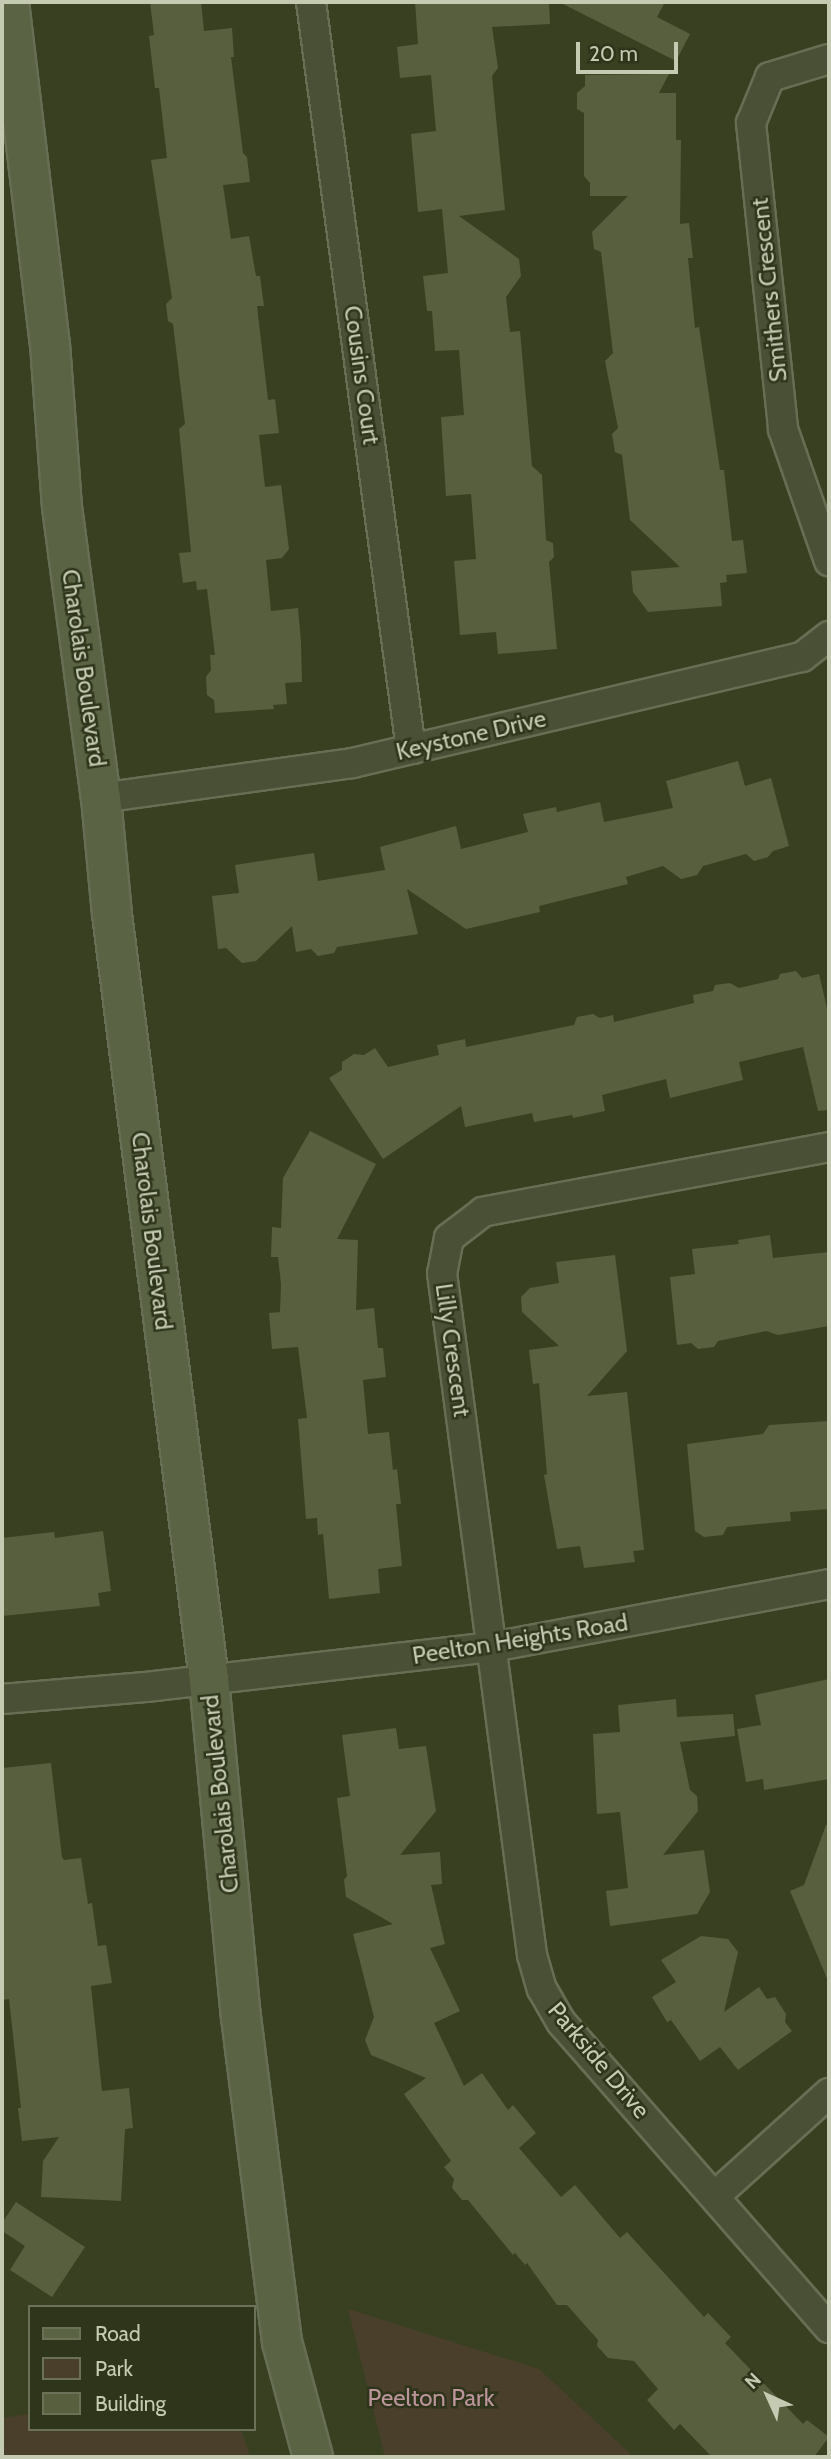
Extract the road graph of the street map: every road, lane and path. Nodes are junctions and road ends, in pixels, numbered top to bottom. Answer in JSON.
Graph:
{"nodes":[{"id":1,"x":9,"y":2,"type":"edge"},
{"id":2,"x":312,"y":2,"type":"edge"},
{"id":3,"x":829,"y":60,"type":"edge"},
{"id":4,"x":829,"y":561,"type":"edge"},
{"id":5,"x":829,"y":636,"type":"edge"},
{"id":6,"x":411,"y":749,"type":"junction"},
{"id":7,"x":101,"y":798,"type":"junction"},
{"id":8,"x":829,"y":1147,"type":"edge"},
{"id":9,"x":829,"y":1584,"type":"edge"},
{"id":10,"x":493,"y":1647,"type":"junction"},
{"id":11,"x":209,"y":1680,"type":"junction"},
{"id":12,"x":2,"y":1699,"type":"edge"},
{"id":13,"x":829,"y":2093,"type":"edge"},
{"id":14,"x":715,"y":2196,"type":"junction"},
{"id":15,"x":829,"y":2328,"type":"edge"},
{"id":16,"x":313,"y":2457,"type":"edge"}],
"edges":[{"from":1,"to":7,"type":"street","name":"Charolais Boulevard"},
{"from":2,"to":6,"type":"street","name":"Cousins Court"},
{"from":3,"to":4,"type":"street","name":"Smithers Crescent"},
{"from":5,"to":6,"type":"street","name":"Keystone Drive"},
{"from":6,"to":7,"type":"street","name":"Keystone Drive"},
{"from":7,"to":11,"type":"street","name":"Charolais Boulevard"},
{"from":8,"to":10,"type":"street","name":"Lilly Crescent"},
{"from":9,"to":10,"type":"street","name":"Peelton Heights Road"},
{"from":10,"to":11,"type":"street","name":"Peelton Heights Road"},
{"from":10,"to":14,"type":"street","name":"Parkside Drive"},
{"from":11,"to":12,"type":"street","name":"Peelton Heights Road"},
{"from":11,"to":16,"type":"street","name":"Charolais Boulevard"},
{"from":13,"to":14,"type":"street"},
{"from":14,"to":15,"type":"street","name":"Parkside Drive"}]}
